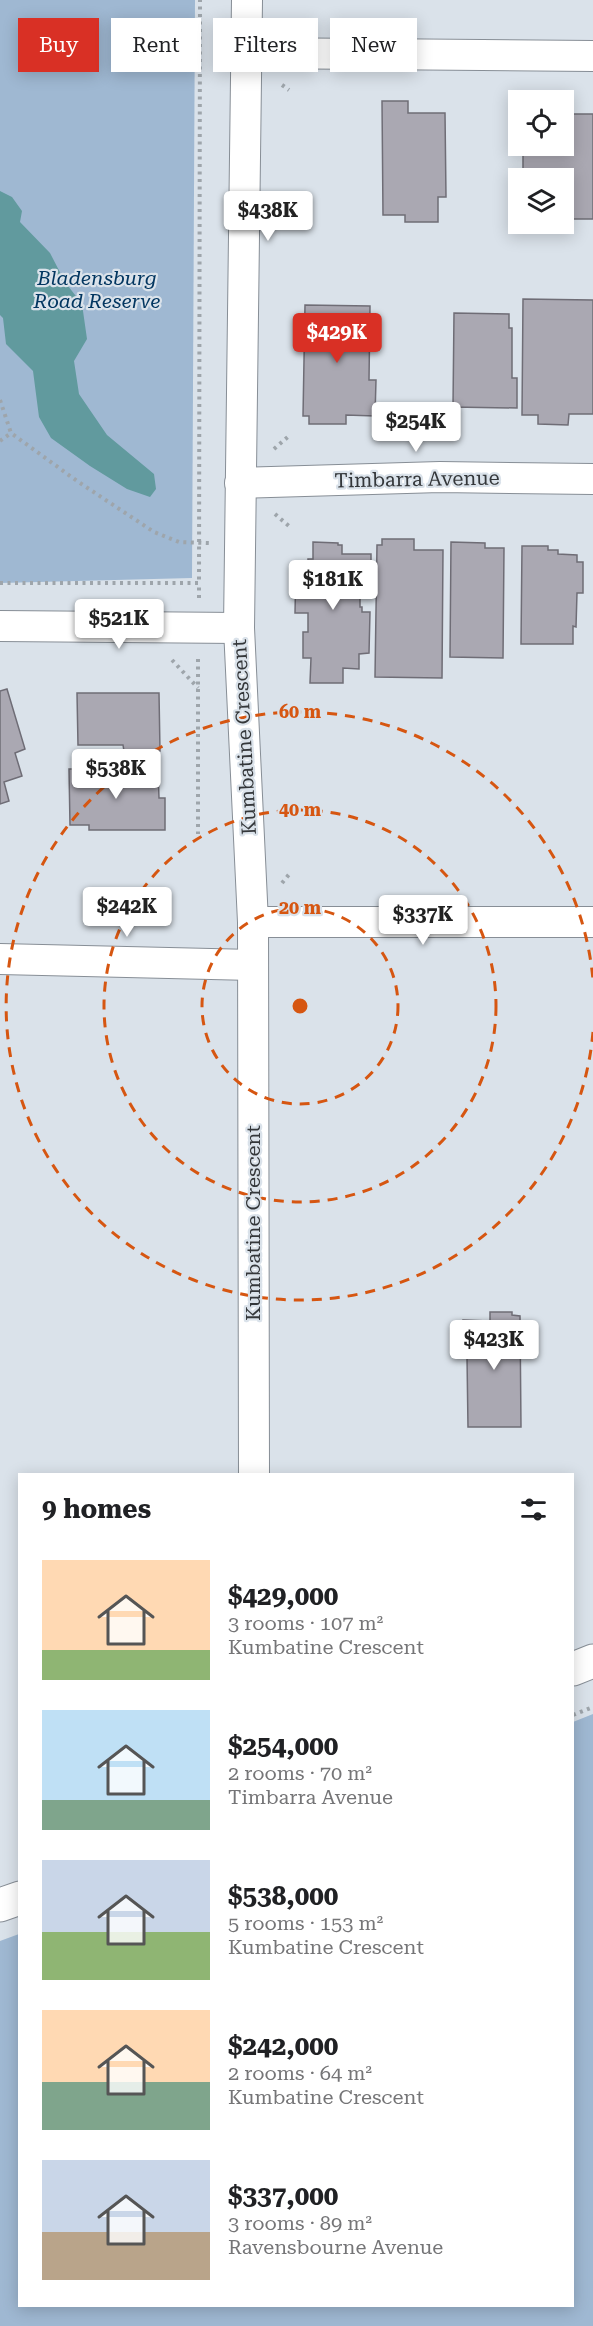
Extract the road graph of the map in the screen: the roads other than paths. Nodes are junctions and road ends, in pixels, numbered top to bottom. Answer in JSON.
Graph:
{"nodes":[{"id":1,"x":247,"y":0,"type":"edge"},
{"id":2,"x":247,"y":18,"type":"edge"},
{"id":3,"x":318,"y":54,"type":"edge"},
{"id":4,"x":593,"y":56,"type":"edge"},
{"id":5,"x":247,"y":72,"type":"edge"},
{"id":6,"x":593,"y":479,"type":"edge"},
{"id":7,"x":240,"y":483,"type":"junction"},
{"id":8,"x":0,"y":626,"type":"edge"},
{"id":9,"x":239,"y":628,"type":"junction"},
{"id":10,"x":253,"y":922,"type":"junction"},
{"id":11,"x":593,"y":922,"type":"edge"},
{"id":12,"x":0,"y":959,"type":"edge"},
{"id":13,"x":253,"y":965,"type":"junction"},
{"id":14,"x":254,"y":1473,"type":"edge"},
{"id":15,"x":593,"y":1661,"type":"edge"},
{"id":16,"x":574,"y":1669,"type":"edge"},
{"id":17,"x":18,"y":1899,"type":"edge"},
{"id":18,"x":0,"y":1905,"type":"edge"}],
"edges":[{"from":1,"to":2,"type":"street","name":"Kumbatine Crescent"},
{"from":3,"to":4,"type":"street"},
{"from":5,"to":7,"type":"street","name":"Kumbatine Crescent"},
{"from":6,"to":7,"type":"street","name":"Timbarra Avenue"},
{"from":7,"to":9,"type":"street","name":"Kumbatine Crescent"},
{"from":8,"to":9,"type":"street"},
{"from":9,"to":10,"type":"street","name":"Kumbatine Crescent"},
{"from":10,"to":11,"type":"street"},
{"from":10,"to":13,"type":"street","name":"Kumbatine Crescent"},
{"from":12,"to":13,"type":"street"},
{"from":13,"to":14,"type":"street","name":"Kumbatine Crescent"},
{"from":15,"to":16,"type":"street"},
{"from":17,"to":18,"type":"street"}]}
